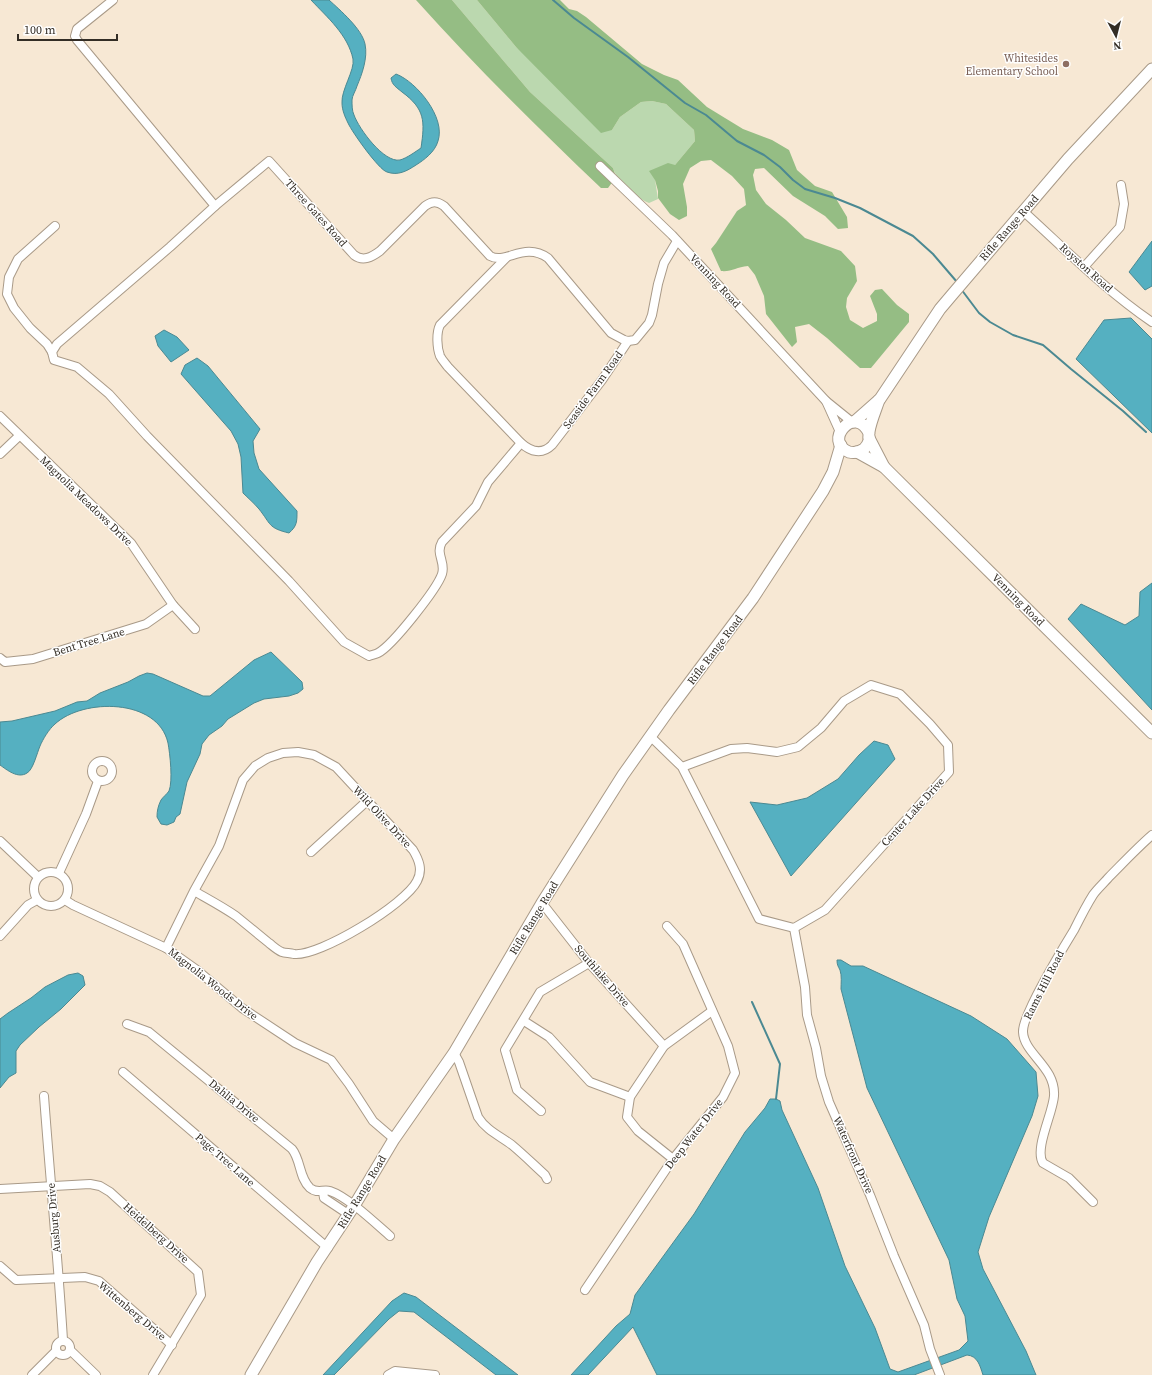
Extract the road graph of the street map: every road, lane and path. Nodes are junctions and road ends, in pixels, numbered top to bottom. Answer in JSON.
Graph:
{"nodes":[{"id":1,"x":113,"y":0,"type":"edge"},
{"id":2,"x":1152,"y":69,"type":"edge"},
{"id":3,"x":600,"y":166,"type":"dead end"},
{"id":4,"x":1121,"y":185,"type":"dead end"},
{"id":5,"x":215,"y":206,"type":"junction"},
{"id":6,"x":1023,"y":211,"type":"junction"},
{"id":7,"x":55,"y":226,"type":"dead end"},
{"id":8,"x":678,"y":241,"type":"junction"},
{"id":9,"x":508,"y":256,"type":"junction"},
{"id":10,"x":1084,"y":267,"type":"junction"},
{"id":11,"x":1152,"y":322,"type":"edge"},
{"id":12,"x":628,"y":341,"type":"junction"},
{"id":13,"x":52,"y":352,"type":"junction"},
{"id":14,"x":880,"y":399,"type":"junction"},
{"id":15,"x":826,"y":401,"type":"junction"},
{"id":16,"x":0,"y":416,"type":"edge"},
{"id":17,"x":853,"y":422,"type":"junction"},
{"id":18,"x":840,"y":432,"type":"junction"},
{"id":19,"x":869,"y":435,"type":"junction"},
{"id":20,"x":19,"y":436,"type":"junction"},
{"id":21,"x":521,"y":443,"type":"junction"},
{"id":22,"x":841,"y":445,"type":"junction"},
{"id":23,"x":855,"y":452,"type":"junction"},
{"id":24,"x":0,"y":454,"type":"edge"},
{"id":25,"x":884,"y":467,"type":"junction"},
{"id":26,"x":833,"y":472,"type":"junction"},
{"id":27,"x":173,"y":605,"type":"junction"},
{"id":28,"x":195,"y":629,"type":"dead end"},
{"id":29,"x":0,"y":658,"type":"edge"},
{"id":30,"x":1152,"y":733,"type":"edge"},
{"id":31,"x":651,"y":736,"type":"junction"},
{"id":32,"x":682,"y":767,"type":"junction"},
{"id":33,"x":98,"y":781,"type":"dead end"},
{"id":34,"x":367,"y":801,"type":"junction"},
{"id":35,"x":1152,"y":835,"type":"edge"},
{"id":36,"x":0,"y":841,"type":"edge"},
{"id":37,"x":311,"y":852,"type":"dead end"},
{"id":38,"x":58,"y":873,"type":"junction"},
{"id":39,"x":38,"y":877,"type":"junction"},
{"id":40,"x":194,"y":891,"type":"junction"},
{"id":41,"x":37,"y":900,"type":"junction"},
{"id":42,"x":65,"y":900,"type":"junction"},
{"id":43,"x":542,"y":904,"type":"junction"},
{"id":44,"x":667,"y":926,"type":"dead end"},
{"id":45,"x":794,"y":928,"type":"junction"},
{"id":46,"x":0,"y":936,"type":"edge"},
{"id":47,"x":166,"y":948,"type":"junction"},
{"id":48,"x":589,"y":963,"type":"junction"},
{"id":49,"x":712,"y":1012,"type":"junction"},
{"id":50,"x":524,"y":1021,"type":"junction"},
{"id":51,"x":127,"y":1024,"type":"dead end"},
{"id":52,"x":664,"y":1046,"type":"junction"},
{"id":53,"x":454,"y":1054,"type":"junction"},
{"id":54,"x":123,"y":1072,"type":"dead end"},
{"id":55,"x":44,"y":1096,"type":"dead end"},
{"id":56,"x":630,"y":1096,"type":"junction"},
{"id":57,"x":541,"y":1111,"type":"dead end"},
{"id":58,"x":394,"y":1139,"type":"junction"},
{"id":59,"x":673,"y":1159,"type":"junction"},
{"id":60,"x":547,"y":1179,"type":"dead end"},
{"id":61,"x":50,"y":1186,"type":"junction"},
{"id":62,"x":0,"y":1189,"type":"edge"},
{"id":63,"x":1093,"y":1202,"type":"dead end"},
{"id":64,"x":351,"y":1210,"type":"junction"},
{"id":65,"x":390,"y":1236,"type":"dead end"},
{"id":66,"x":328,"y":1248,"type":"junction"},
{"id":67,"x":0,"y":1266,"type":"edge"},
{"id":68,"x":59,"y":1278,"type":"junction"},
{"id":69,"x":585,"y":1290,"type":"dead end"},
{"id":70,"x":63,"y":1340,"type":"junction"},
{"id":71,"x":172,"y":1345,"type":"junction"},
{"id":72,"x":70,"y":1350,"type":"junction"},
{"id":73,"x":56,"y":1351,"type":"junction"},
{"id":74,"x":32,"y":1375,"type":"edge"},
{"id":75,"x":96,"y":1375,"type":"edge"},
{"id":76,"x":153,"y":1375,"type":"edge"},
{"id":77,"x":251,"y":1375,"type":"edge"},
{"id":78,"x":388,"y":1375,"type":"edge"},
{"id":79,"x":435,"y":1375,"type":"edge"},
{"id":80,"x":940,"y":1375,"type":"edge"}],
"edges":[{"from":1,"to":5,"type":"street"},
{"from":2,"to":6,"type":"main road","name":"Rifle Range Road"},
{"from":3,"to":8,"type":"street","name":"Venning Road"},
{"from":4,"to":10,"type":"street"},
{"from":5,"to":9,"type":"street","name":"Three Gates Road"},
{"from":5,"to":13,"type":"street"},
{"from":6,"to":10,"type":"street","name":"Royston Road"},
{"from":6,"to":14,"type":"main road","name":"Rifle Range Road"},
{"from":7,"to":13,"type":"street"},
{"from":8,"to":12,"type":"street","name":"Seaside Farm Road"},
{"from":8,"to":15,"type":"street","name":"Venning Road"},
{"from":9,"to":12,"type":"street","name":"Three Gates Road"},
{"from":9,"to":21,"type":"street","name":"Seaside Farm Road"},
{"from":10,"to":11,"type":"street","name":"Royston Road"},
{"from":12,"to":21,"type":"street","name":"Seaside Farm Road"},
{"from":13,"to":21,"type":"street"},
{"from":14,"to":17,"type":"main road","name":"Rifle Range Road"},
{"from":14,"to":19,"type":"main road","name":"Rifle Range Road"},
{"from":15,"to":17,"type":"street","name":"Venning Road"},
{"from":15,"to":18,"type":"street","name":"Venning Road"},
{"from":16,"to":20,"type":"street","name":"Magnolia Meadows Drive"},
{"from":17,"to":18,"type":"main road"},
{"from":17,"to":19,"type":"main road"},
{"from":18,"to":22,"type":"main road"},
{"from":19,"to":23,"type":"main road"},
{"from":19,"to":25,"type":"main road","name":"Venning Road"},
{"from":20,"to":24,"type":"street"},
{"from":20,"to":27,"type":"street","name":"Magnolia Meadows Drive"},
{"from":22,"to":23,"type":"main road"},
{"from":22,"to":26,"type":"main road","name":"Rifle Range Road"},
{"from":23,"to":25,"type":"main road","name":"Venning Road"},
{"from":23,"to":26,"type":"main road","name":"Rifle Range Road"},
{"from":25,"to":30,"type":"main road","name":"Venning Road"},
{"from":26,"to":31,"type":"main road","name":"Rifle Range Road"},
{"from":27,"to":28,"type":"street","name":"Magnolia Meadows Drive"},
{"from":27,"to":29,"type":"street","name":"Bent Tree Lane"},
{"from":31,"to":32,"type":"street"},
{"from":31,"to":43,"type":"main road","name":"Rifle Range Road"},
{"from":32,"to":45,"type":"street"},
{"from":32,"to":45,"type":"street","name":"Center Lake Drive"},
{"from":33,"to":38,"type":"street"},
{"from":34,"to":37,"type":"street"},
{"from":34,"to":40,"type":"street","name":"Wild Olive Drive"},
{"from":34,"to":40,"type":"street","name":"Wild Olive Drive"},
{"from":35,"to":63,"type":"street","name":"Rams Hill Road"},
{"from":36,"to":39,"type":"street"},
{"from":38,"to":39,"type":"street"},
{"from":38,"to":42,"type":"street"},
{"from":39,"to":41,"type":"street"},
{"from":40,"to":47,"type":"street","name":"Wild Olive Drive"},
{"from":41,"to":42,"type":"street"},
{"from":41,"to":46,"type":"street"},
{"from":42,"to":47,"type":"street","name":"Magnolia Woods Drive"},
{"from":43,"to":48,"type":"street","name":"Southlake Drive"},
{"from":43,"to":53,"type":"main road","name":"Rifle Range Road"},
{"from":44,"to":49,"type":"street","name":"Deep Water Drive"},
{"from":45,"to":80,"type":"street","name":"Waterfront Drive"},
{"from":47,"to":58,"type":"street","name":"Magnolia Woods Drive"},
{"from":48,"to":50,"type":"street"},
{"from":48,"to":52,"type":"street","name":"Southlake Drive"},
{"from":49,"to":52,"type":"street"},
{"from":49,"to":59,"type":"street","name":"Deep Water Drive"},
{"from":50,"to":56,"type":"street"},
{"from":50,"to":57,"type":"street"},
{"from":51,"to":64,"type":"street","name":"Dahlia Drive"},
{"from":52,"to":56,"type":"street"},
{"from":53,"to":58,"type":"main road","name":"Rifle Range Road"},
{"from":53,"to":60,"type":"street"},
{"from":54,"to":66,"type":"street","name":"Page Tree Lane"},
{"from":55,"to":61,"type":"street","name":"Ausburg Drive"},
{"from":56,"to":59,"type":"street"},
{"from":58,"to":64,"type":"main road","name":"Rifle Range Road"},
{"from":59,"to":69,"type":"street","name":"Deep Water Drive"},
{"from":61,"to":62,"type":"street","name":"Heidelberg Drive"},
{"from":61,"to":68,"type":"street","name":"Ausburg Drive"},
{"from":61,"to":71,"type":"street","name":"Heidelberg Drive"},
{"from":64,"to":65,"type":"street","name":"Dahlia Drive"},
{"from":64,"to":66,"type":"main road","name":"Rifle Range Road"},
{"from":66,"to":77,"type":"main road","name":"Rifle Range Road"},
{"from":67,"to":68,"type":"street","name":"Wittenberg Drive"},
{"from":68,"to":70,"type":"street","name":"Ausburg Drive"},
{"from":68,"to":71,"type":"street","name":"Wittenberg Drive"},
{"from":70,"to":72,"type":"street"},
{"from":70,"to":73,"type":"street"},
{"from":71,"to":76,"type":"street","name":"Heidelberg Drive"},
{"from":72,"to":73,"type":"street"},
{"from":72,"to":75,"type":"street"},
{"from":73,"to":74,"type":"street"},
{"from":78,"to":79,"type":"street"}]}
